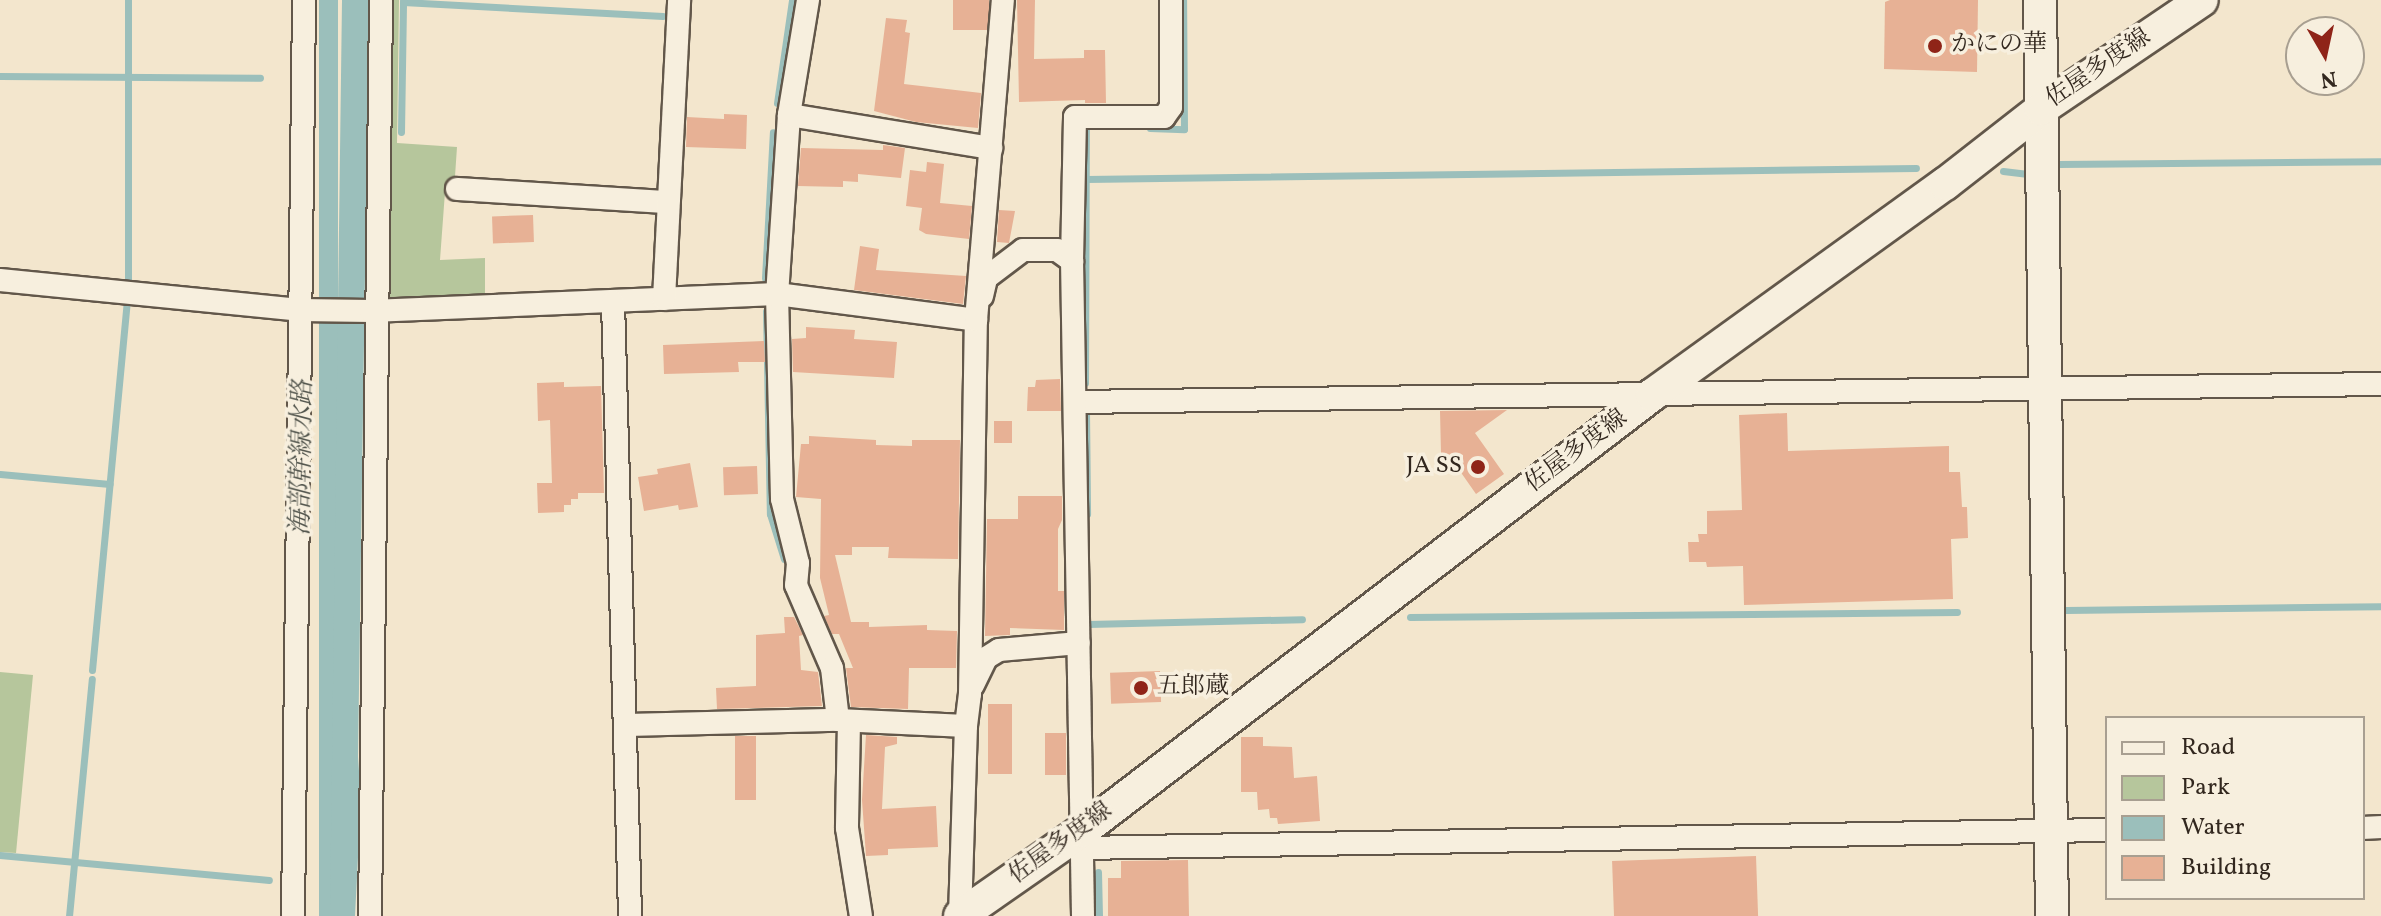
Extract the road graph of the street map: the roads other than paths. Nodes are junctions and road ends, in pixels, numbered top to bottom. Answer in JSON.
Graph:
{"nodes":[{"id":1,"x":304,"y":0,"type":"edge"},
{"id":2,"x":381,"y":0,"type":"edge"},
{"id":3,"x":679,"y":0,"type":"edge"},
{"id":4,"x":808,"y":0,"type":"edge"},
{"id":5,"x":1003,"y":0,"type":"edge"},
{"id":6,"x":1171,"y":0,"type":"edge"},
{"id":7,"x":2040,"y":0,"type":"edge"},
{"id":8,"x":2202,"y":0,"type":"edge"},
{"id":9,"x":2041,"y":109,"type":"junction"},
{"id":10,"x":789,"y":115,"type":"junction"},
{"id":11,"x":991,"y":148,"type":"junction"},
{"id":12,"x":457,"y":189,"type":"dead end"},
{"id":13,"x":666,"y":202,"type":"junction"},
{"id":14,"x":1072,"y":261,"type":"junction"},
{"id":15,"x":0,"y":280,"type":"edge"},
{"id":16,"x":777,"y":294,"type":"junction"},
{"id":17,"x":664,"y":299,"type":"junction"},
{"id":18,"x":613,"y":302,"type":"junction"},
{"id":19,"x":304,"y":310,"type":"junction"},
{"id":20,"x":374,"y":312,"type":"junction"},
{"id":21,"x":976,"y":320,"type":"junction"},
{"id":22,"x":2381,"y":384,"type":"edge"},
{"id":23,"x":2046,"y":386,"type":"junction"},
{"id":24,"x":1652,"y":395,"type":"junction"},
{"id":25,"x":1076,"y":402,"type":"junction"},
{"id":26,"x":1079,"y":643,"type":"junction"},
{"id":27,"x":970,"y":694,"type":"junction"},
{"id":28,"x":844,"y":720,"type":"junction"},
{"id":29,"x":627,"y":725,"type":"junction"},
{"id":30,"x":966,"y":726,"type":"junction"},
{"id":31,"x":2105,"y":830,"type":"edge"},
{"id":32,"x":2052,"y":831,"type":"junction"},
{"id":33,"x":1082,"y":840,"type":"junction"},
{"id":34,"x":293,"y":916,"type":"edge"},
{"id":35,"x":370,"y":916,"type":"edge"},
{"id":36,"x":630,"y":916,"type":"edge"},
{"id":37,"x":861,"y":916,"type":"edge"},
{"id":38,"x":960,"y":916,"type":"edge"},
{"id":39,"x":1083,"y":916,"type":"edge"},
{"id":40,"x":2052,"y":916,"type":"edge"}],
"edges":[{"from":1,"to":19,"type":"street"},
{"from":2,"to":20,"type":"street"},
{"from":3,"to":13,"type":"street"},
{"from":4,"to":10,"type":"street"},
{"from":5,"to":11,"type":"street"},
{"from":6,"to":14,"type":"street"},
{"from":7,"to":9,"type":"main road"},
{"from":8,"to":9,"type":"main road","name":"佐屋多度線"},
{"from":9,"to":23,"type":"main road"},
{"from":9,"to":24,"type":"main road","name":"佐屋多度線"},
{"from":10,"to":11,"type":"street"},
{"from":10,"to":16,"type":"street"},
{"from":11,"to":21,"type":"street"},
{"from":12,"to":13,"type":"street"},
{"from":13,"to":17,"type":"street"},
{"from":14,"to":21,"type":"street"},
{"from":14,"to":25,"type":"street"},
{"from":15,"to":19,"type":"street"},
{"from":16,"to":17,"type":"street"},
{"from":16,"to":21,"type":"street"},
{"from":16,"to":28,"type":"street"},
{"from":17,"to":18,"type":"street"},
{"from":18,"to":20,"type":"street"},
{"from":18,"to":29,"type":"street"},
{"from":19,"to":20,"type":"street"},
{"from":19,"to":34,"type":"street"},
{"from":20,"to":35,"type":"street"},
{"from":21,"to":27,"type":"street"},
{"from":22,"to":23,"type":"street"},
{"from":23,"to":24,"type":"street"},
{"from":23,"to":32,"type":"main road"},
{"from":24,"to":25,"type":"street"},
{"from":24,"to":33,"type":"main road","name":"佐屋多度線"},
{"from":25,"to":26,"type":"street"},
{"from":26,"to":27,"type":"street"},
{"from":26,"to":33,"type":"street"},
{"from":27,"to":30,"type":"street"},
{"from":28,"to":29,"type":"street"},
{"from":28,"to":30,"type":"street"},
{"from":28,"to":37,"type":"street"},
{"from":29,"to":36,"type":"street"},
{"from":30,"to":38,"type":"street"},
{"from":31,"to":32,"type":"street"},
{"from":32,"to":33,"type":"street"},
{"from":32,"to":40,"type":"main road"},
{"from":33,"to":38,"type":"main road","name":"佐屋多度線"},
{"from":33,"to":39,"type":"street"}]}
